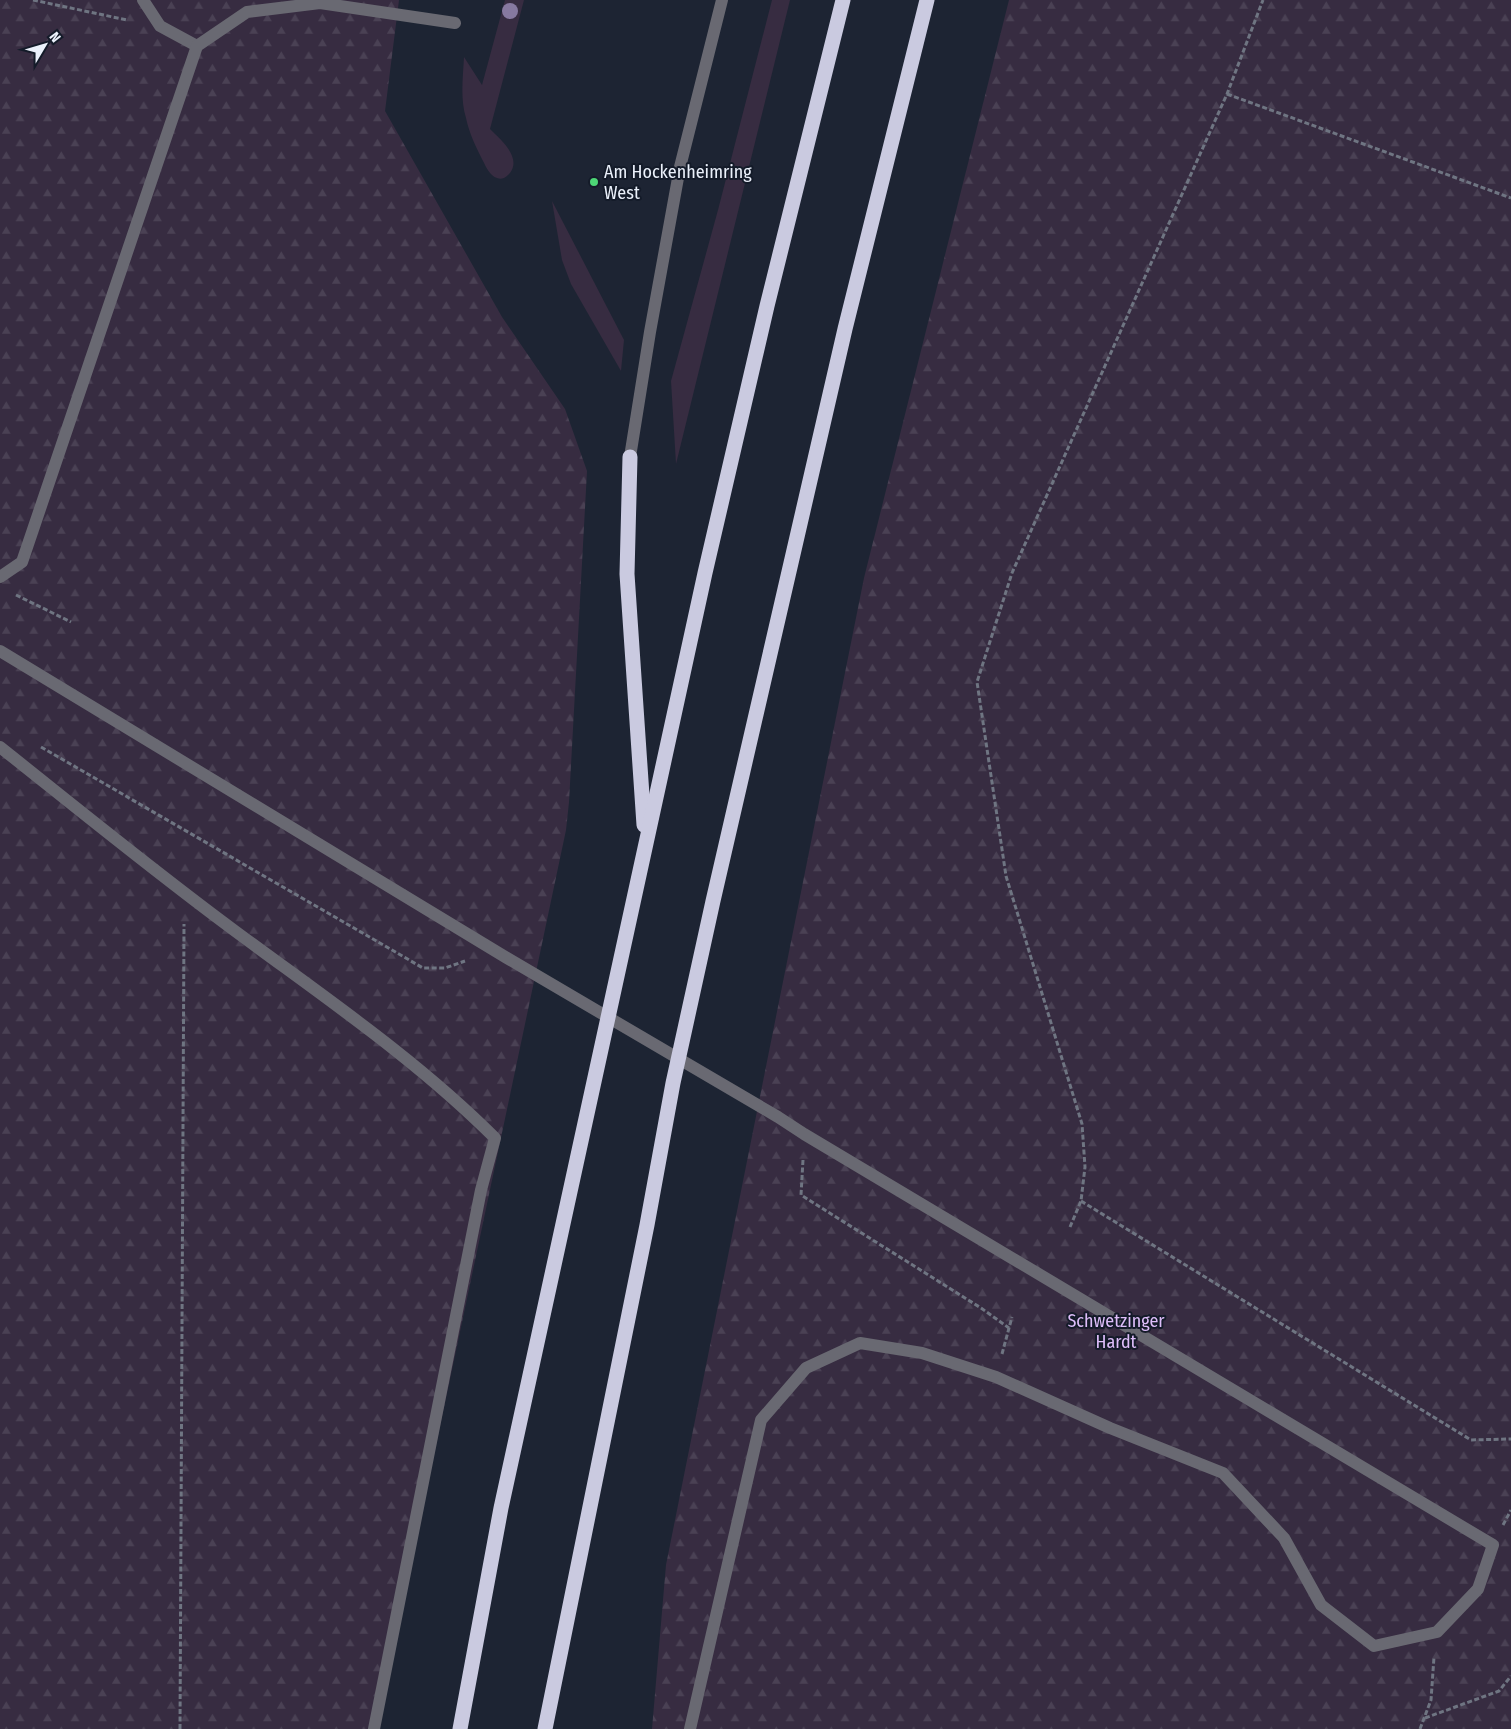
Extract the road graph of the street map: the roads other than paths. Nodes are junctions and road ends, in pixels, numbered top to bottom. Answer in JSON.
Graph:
{"nodes":[{"id":1,"x":144,"y":0,"type":"edge"},
{"id":2,"x":722,"y":0,"type":"edge"},
{"id":3,"x":843,"y":0,"type":"edge"},
{"id":4,"x":927,"y":0,"type":"edge"},
{"id":5,"x":455,"y":23,"type":"dead end"},
{"id":6,"x":197,"y":46,"type":"junction"},
{"id":7,"x":630,"y":457,"type":"joint"},
{"id":8,"x":0,"y":577,"type":"edge"},
{"id":9,"x":0,"y":651,"type":"edge"},
{"id":10,"x":0,"y":747,"type":"edge"},
{"id":11,"x":645,"y":842,"type":"junction"},
{"id":12,"x":374,"y":1729,"type":"edge"},
{"id":13,"x":460,"y":1729,"type":"edge"},
{"id":14,"x":544,"y":1729,"type":"edge"},
{"id":15,"x":690,"y":1729,"type":"edge"}],
"edges":[{"from":1,"to":6,"type":"lane"},
{"from":2,"to":7,"type":"lane"},
{"from":3,"to":11,"type":"highway"},
{"from":4,"to":14,"type":"highway"},
{"from":5,"to":6,"type":"lane"},
{"from":6,"to":8,"type":"lane"},
{"from":7,"to":11,"type":"highway"},
{"from":9,"to":15,"type":"lane"},
{"from":10,"to":12,"type":"lane"},
{"from":11,"to":13,"type":"highway"}]}
